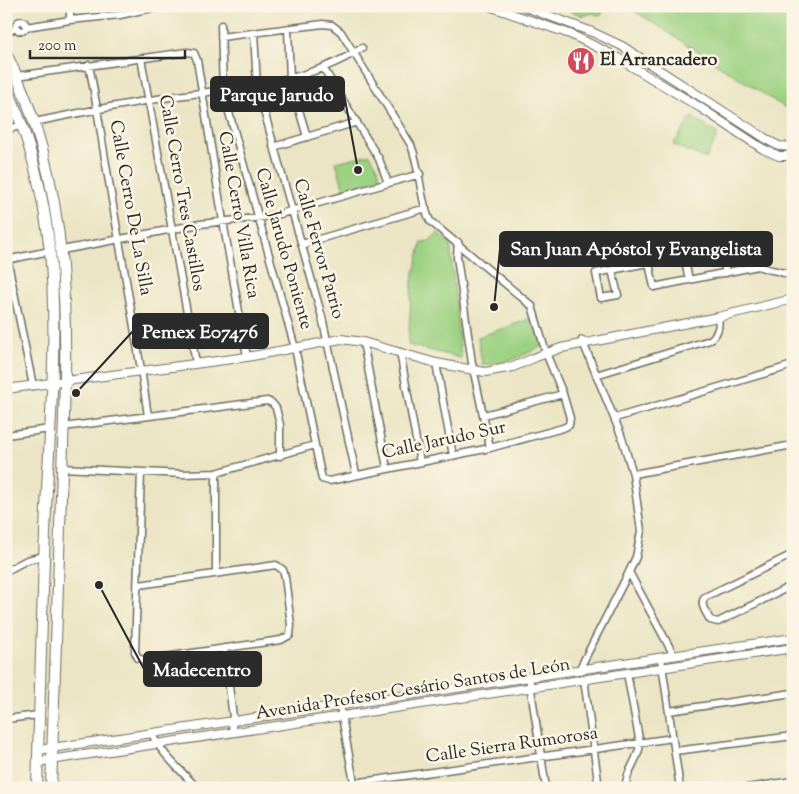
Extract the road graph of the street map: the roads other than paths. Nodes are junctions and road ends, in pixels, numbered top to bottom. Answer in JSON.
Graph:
{"nodes":[{"id":1,"x":74,"y":6,"type":"edge"},
{"id":2,"x":172,"y":6,"type":"edge"},
{"id":3,"x":489,"y":6,"type":"edge"},
{"id":4,"x":523,"y":6,"type":"edge"},
{"id":5,"x":147,"y":8,"type":"edge"},
{"id":6,"x":70,"y":20,"type":"junction"},
{"id":7,"x":221,"y":25,"type":"dead end"},
{"id":8,"x":288,"y":29,"type":"junction"},
{"id":9,"x":6,"y":32,"type":"edge"},
{"id":10,"x":254,"y":33,"type":"junction"},
{"id":11,"x":222,"y":37,"type":"junction"},
{"id":12,"x":362,"y":48,"type":"dead end"},
{"id":13,"x":6,"y":53,"type":"edge"},
{"id":14,"x":354,"y":53,"type":"junction"},
{"id":15,"x":142,"y":58,"type":"junction"},
{"id":16,"x":89,"y":65,"type":"junction"},
{"id":17,"x":654,"y":68,"type":"junction"},
{"id":18,"x":324,"y":69,"type":"junction"},
{"id":19,"x":17,"y":76,"type":"junction"},
{"id":20,"x":648,"y":76,"type":"junction"},
{"id":21,"x":290,"y":79,"type":"junction"},
{"id":22,"x":6,"y":85,"type":"edge"},
{"id":23,"x":257,"y":86,"type":"junction"},
{"id":24,"x":223,"y":91,"type":"junction"},
{"id":25,"x":202,"y":93,"type":"junction"},
{"id":26,"x":150,"y":100,"type":"junction"},
{"id":27,"x":98,"y":109,"type":"junction"},
{"id":28,"x":34,"y":122,"type":"junction"},
{"id":29,"x":357,"y":122,"type":"junction"},
{"id":30,"x":22,"y":126,"type":"junction"},
{"id":31,"x":6,"y":129,"type":"edge"},
{"id":32,"x":308,"y":137,"type":"junction"},
{"id":33,"x":273,"y":147,"type":"junction"},
{"id":34,"x":793,"y":147,"type":"edge"},
{"id":35,"x":793,"y":156,"type":"edge"},
{"id":36,"x":420,"y":174,"type":"junction"},
{"id":37,"x":388,"y":183,"type":"junction"},
{"id":38,"x":426,"y":208,"type":"junction"},
{"id":39,"x":293,"y":211,"type":"junction"},
{"id":40,"x":260,"y":218,"type":"junction"},
{"id":41,"x":223,"y":221,"type":"junction"},
{"id":42,"x":171,"y":230,"type":"junction"},
{"id":43,"x":119,"y":239,"type":"junction"},
{"id":44,"x":458,"y":242,"type":"junction"},
{"id":45,"x":302,"y":244,"type":"junction"},
{"id":46,"x":62,"y":250,"type":"junction"},
{"id":47,"x":50,"y":251,"type":"junction"},
{"id":48,"x":7,"y":258,"type":"edge"},
{"id":49,"x":649,"y":263,"type":"junction"},
{"id":50,"x":758,"y":266,"type":"junction"},
{"id":51,"x":612,"y":270,"type":"junction"},
{"id":52,"x":726,"y":273,"type":"junction"},
{"id":53,"x":792,"y":277,"type":"edge"},
{"id":54,"x":689,"y":280,"type":"junction"},
{"id":55,"x":793,"y":292,"type":"edge"},
{"id":56,"x":793,"y":300,"type":"edge"},
{"id":57,"x":718,"y":317,"type":"junction"},
{"id":58,"x":328,"y":341,"type":"junction"},
{"id":59,"x":363,"y":342,"type":"junction"},
{"id":60,"x":583,"y":342,"type":"junction"},
{"id":61,"x":296,"y":348,"type":"junction"},
{"id":62,"x":400,"y":352,"type":"junction"},
{"id":63,"x":546,"y":353,"type":"junction"},
{"id":64,"x":247,"y":357,"type":"junction"},
{"id":65,"x":196,"y":363,"type":"junction"},
{"id":66,"x":436,"y":363,"type":"junction"},
{"id":67,"x":793,"y":365,"type":"edge"},
{"id":68,"x":142,"y":371,"type":"junction"},
{"id":69,"x":474,"y":371,"type":"junction"},
{"id":70,"x":596,"y":375,"type":"junction"},
{"id":71,"x":65,"y":381,"type":"junction"},
{"id":72,"x":52,"y":383,"type":"junction"},
{"id":73,"x":33,"y":386,"type":"junction"},
{"id":74,"x":6,"y":389,"type":"edge"},
{"id":75,"x":563,"y":394,"type":"junction"},
{"id":76,"x":484,"y":415,"type":"junction"},
{"id":77,"x":148,"y":416,"type":"junction"},
{"id":78,"x":615,"y":418,"type":"junction"},
{"id":79,"x":64,"y":427,"type":"junction"},
{"id":80,"x":50,"y":429,"type":"junction"},
{"id":81,"x":6,"y":434,"type":"edge"},
{"id":82,"x":315,"y":445,"type":"junction"},
{"id":83,"x":793,"y":445,"type":"edge"},
{"id":84,"x":490,"y":448,"type":"junction"},
{"id":85,"x":280,"y":456,"type":"junction"},
{"id":86,"x":453,"y":456,"type":"junction"},
{"id":87,"x":420,"y":462,"type":"junction"},
{"id":88,"x":62,"y":468,"type":"junction"},
{"id":89,"x":387,"y":468,"type":"junction"},
{"id":90,"x":142,"y":472,"type":"junction"},
{"id":91,"x":216,"y":473,"type":"junction"},
{"id":92,"x":356,"y":474,"type":"junction"},
{"id":93,"x":633,"y":474,"type":"junction"},
{"id":94,"x":324,"y":480,"type":"joint"},
{"id":95,"x":793,"y":554,"type":"edge"},
{"id":96,"x":44,"y":556,"type":"junction"},
{"id":97,"x":6,"y":571,"type":"edge"},
{"id":98,"x":629,"y":572,"type":"junction"},
{"id":99,"x":216,"y":573,"type":"junction"},
{"id":100,"x":139,"y":585,"type":"junction"},
{"id":101,"x":793,"y":585,"type":"edge"},
{"id":102,"x":793,"y":638,"type":"edge"},
{"id":103,"x":224,"y":648,"type":"junction"},
{"id":104,"x":791,"y":649,"type":"edge"},
{"id":105,"x":672,"y":656,"type":"junction"},
{"id":106,"x":661,"y":658,"type":"junction"},
{"id":107,"x":662,"y":667,"type":"junction"},
{"id":108,"x":579,"y":670,"type":"junction"},
{"id":109,"x":627,"y":673,"type":"junction"},
{"id":110,"x":793,"y":675,"type":"edge"},
{"id":111,"x":529,"y":677,"type":"junction"},
{"id":112,"x":584,"y":679,"type":"junction"},
{"id":113,"x":531,"y":687,"type":"junction"},
{"id":114,"x":793,"y":693,"type":"edge"},
{"id":115,"x":340,"y":706,"type":"junction"},
{"id":116,"x":669,"y":712,"type":"junction"},
{"id":117,"x":39,"y":715,"type":"junction"},
{"id":118,"x":342,"y":716,"type":"junction"},
{"id":119,"x":6,"y":719,"type":"edge"},
{"id":120,"x":232,"y":722,"type":"junction"},
{"id":121,"x":232,"y":732,"type":"junction"},
{"id":122,"x":152,"y":734,"type":"junction"},
{"id":123,"x":793,"y":736,"type":"edge"},
{"id":124,"x":123,"y":738,"type":"junction"},
{"id":125,"x":673,"y":738,"type":"junction"},
{"id":126,"x":156,"y":744,"type":"junction"},
{"id":127,"x":640,"y":744,"type":"junction"},
{"id":128,"x":53,"y":748,"type":"junction"},
{"id":129,"x":125,"y":748,"type":"junction"},
{"id":130,"x":38,"y":750,"type":"junction"},
{"id":131,"x":594,"y":750,"type":"junction"},
{"id":132,"x":675,"y":751,"type":"junction"},
{"id":133,"x":542,"y":757,"type":"junction"},
{"id":134,"x":52,"y":760,"type":"junction"},
{"id":135,"x":38,"y":762,"type":"junction"},
{"id":136,"x":793,"y":781,"type":"edge"},
{"id":137,"x":355,"y":785,"type":"edge"},
{"id":138,"x":37,"y":788,"type":"edge"},
{"id":139,"x":51,"y":788,"type":"edge"},
{"id":140,"x":197,"y":788,"type":"edge"},
{"id":141,"x":546,"y":788,"type":"edge"},
{"id":142,"x":598,"y":788,"type":"edge"},
{"id":143,"x":626,"y":788,"type":"edge"},
{"id":144,"x":680,"y":788,"type":"edge"},
{"id":145,"x":747,"y":788,"type":"edge"}],
"edges":[{"from":1,"to":6,"type":"street"},
{"from":2,"to":5,"type":"street"},
{"from":3,"to":20,"type":"street"},
{"from":4,"to":17,"type":"street"},
{"from":5,"to":6,"type":"street"},
{"from":6,"to":9,"type":"street"},
{"from":7,"to":11,"type":"street","name":"Calle Jarudo Poniente"},
{"from":8,"to":10,"type":"street"},
{"from":8,"to":14,"type":"street"},
{"from":8,"to":21,"type":"street"},
{"from":10,"to":11,"type":"street"},
{"from":10,"to":23,"type":"street","name":"Calle Fervor Patrio"},
{"from":11,"to":24,"type":"street","name":"Calle Jarudo Poniente"},
{"from":12,"to":14,"type":"street"},
{"from":13,"to":19,"type":"main road"},
{"from":14,"to":18,"type":"street"},
{"from":14,"to":36,"type":"street"},
{"from":15,"to":16,"type":"street"},
{"from":15,"to":25,"type":"street","name":"Calle Cerro Villa Rica"},
{"from":15,"to":26,"type":"street","name":"Calle Cerro Tres Castillos"},
{"from":16,"to":19,"type":"street"},
{"from":16,"to":27,"type":"street","name":"Calle Cerro De La Silla"},
{"from":17,"to":20,"type":"street"},
{"from":17,"to":34,"type":"street"},
{"from":18,"to":21,"type":"street"},
{"from":18,"to":29,"type":"street"},
{"from":19,"to":28,"type":"main road"},
{"from":20,"to":35,"type":"street"},
{"from":21,"to":23,"type":"street"},
{"from":21,"to":32,"type":"street"},
{"from":22,"to":30,"type":"main road"},
{"from":23,"to":24,"type":"street"},
{"from":23,"to":33,"type":"street","name":"Calle Fervor Patrio"},
{"from":24,"to":25,"type":"street"},
{"from":24,"to":40,"type":"street","name":"Calle Jarudo Poniente"},
{"from":25,"to":26,"type":"street"},
{"from":25,"to":41,"type":"street","name":"Calle Cerro Villa Rica"},
{"from":26,"to":27,"type":"street"},
{"from":26,"to":42,"type":"street","name":"Calle Cerro Tres Castillos"},
{"from":27,"to":28,"type":"street"},
{"from":27,"to":43,"type":"street","name":"Calle Cerro De La Silla"},
{"from":28,"to":46,"type":"main road"},
{"from":29,"to":32,"type":"street"},
{"from":29,"to":37,"type":"street"},
{"from":30,"to":31,"type":"street"},
{"from":30,"to":47,"type":"main road"},
{"from":32,"to":33,"type":"street"},
{"from":33,"to":39,"type":"street","name":"Calle Fervor Patrio"},
{"from":36,"to":37,"type":"street"},
{"from":36,"to":38,"type":"street"},
{"from":37,"to":39,"type":"street"},
{"from":38,"to":44,"type":"street"},
{"from":38,"to":45,"type":"street"},
{"from":39,"to":40,"type":"street"},
{"from":39,"to":45,"type":"street","name":"Calle Fervor Patrio"},
{"from":40,"to":41,"type":"street"},
{"from":40,"to":61,"type":"street","name":"Calle Jarudo Poniente"},
{"from":41,"to":42,"type":"street"},
{"from":41,"to":64,"type":"street","name":"Calle Cerro Villa Rica"},
{"from":42,"to":43,"type":"street"},
{"from":42,"to":65,"type":"street","name":"Calle Cerro Tres Castillos"},
{"from":43,"to":46,"type":"street"},
{"from":43,"to":68,"type":"street","name":"Calle Cerro De La Silla"},
{"from":44,"to":63,"type":"street"},
{"from":44,"to":69,"type":"street"},
{"from":45,"to":58,"type":"street","name":"Calle Fervor Patrio"},
{"from":46,"to":71,"type":"main road"},
{"from":47,"to":48,"type":"street"},
{"from":47,"to":72,"type":"main road"},
{"from":48,"to":73,"type":"street"},
{"from":49,"to":51,"type":"street"},
{"from":49,"to":54,"type":"street"},
{"from":49,"to":54,"type":"street"},
{"from":50,"to":52,"type":"street"},
{"from":50,"to":52,"type":"street"},
{"from":50,"to":53,"type":"street"},
{"from":51,"to":51,"type":"street"},
{"from":52,"to":54,"type":"street"},
{"from":53,"to":55,"type":"street"},
{"from":56,"to":57,"type":"street"},
{"from":57,"to":60,"type":"street"},
{"from":57,"to":70,"type":"street"},
{"from":58,"to":59,"type":"street"},
{"from":58,"to":61,"type":"street"},
{"from":58,"to":92,"type":"street","name":"Calle Fervor Patrio"},
{"from":59,"to":62,"type":"street"},
{"from":59,"to":89,"type":"street"},
{"from":60,"to":63,"type":"street"},
{"from":60,"to":70,"type":"street"},
{"from":61,"to":64,"type":"street"},
{"from":61,"to":82,"type":"street","name":"Calle Jarudo Poniente"},
{"from":62,"to":66,"type":"street"},
{"from":62,"to":87,"type":"street"},
{"from":63,"to":69,"type":"street"},
{"from":63,"to":75,"type":"street"},
{"from":64,"to":65,"type":"street"},
{"from":65,"to":68,"type":"street"},
{"from":66,"to":69,"type":"street"},
{"from":66,"to":86,"type":"street"},
{"from":67,"to":78,"type":"street"},
{"from":68,"to":71,"type":"street"},
{"from":68,"to":77,"type":"street","name":"Calle Cerro De La Silla"},
{"from":69,"to":76,"type":"street"},
{"from":70,"to":78,"type":"street"},
{"from":71,"to":72,"type":"street"},
{"from":71,"to":79,"type":"main road"},
{"from":72,"to":73,"type":"street"},
{"from":72,"to":80,"type":"main road"},
{"from":73,"to":74,"type":"street"},
{"from":75,"to":76,"type":"street"},
{"from":75,"to":84,"type":"street","name":"Calle Jarudo Sur"},
{"from":76,"to":84,"type":"street"},
{"from":77,"to":79,"type":"street"},
{"from":77,"to":85,"type":"street"},
{"from":78,"to":93,"type":"street"},
{"from":79,"to":88,"type":"main road"},
{"from":80,"to":81,"type":"street"},
{"from":80,"to":96,"type":"main road"},
{"from":82,"to":85,"type":"street"},
{"from":82,"to":94,"type":"street","name":"Calle Jarudo Poniente"},
{"from":83,"to":93,"type":"street"},
{"from":84,"to":86,"type":"street","name":"Calle Jarudo Sur"},
{"from":85,"to":91,"type":"street"},
{"from":86,"to":87,"type":"street","name":"Calle Jarudo Sur"},
{"from":87,"to":89,"type":"street","name":"Calle Jarudo Sur"},
{"from":88,"to":90,"type":"street"},
{"from":88,"to":128,"type":"main road"},
{"from":89,"to":92,"type":"street","name":"Calle Jarudo Sur"},
{"from":90,"to":91,"type":"street"},
{"from":90,"to":100,"type":"street"},
{"from":91,"to":99,"type":"street"},
{"from":92,"to":94,"type":"street","name":"Calle Jarudo Sur"},
{"from":93,"to":98,"type":"street"},
{"from":95,"to":101,"type":"street"},
{"from":96,"to":97,"type":"street"},
{"from":96,"to":117,"type":"main road"},
{"from":98,"to":105,"type":"street"},
{"from":98,"to":108,"type":"street"},
{"from":99,"to":100,"type":"street"},
{"from":99,"to":103,"type":"street"},
{"from":100,"to":103,"type":"street"},
{"from":102,"to":105,"type":"street","name":"Avenida Profesor Cesário Santos de León"},
{"from":103,"to":120,"type":"street"},
{"from":104,"to":107,"type":"street","name":"Avenida Profesor Cesário Santos de León"},
{"from":104,"to":110,"type":"street"},
{"from":105,"to":106,"type":"street","name":"Avenida Profesor Cesário Santos de León"},
{"from":106,"to":107,"type":"street"},
{"from":106,"to":108,"type":"street","name":"Avenida Profesor Cesário Santos de León"},
{"from":107,"to":109,"type":"street","name":"Avenida Profesor Cesário Santos de León"},
{"from":107,"to":116,"type":"street"},
{"from":108,"to":111,"type":"street","name":"Avenida Profesor Cesário Santos de León"},
{"from":109,"to":112,"type":"street","name":"Avenida Profesor Cesário Santos de León"},
{"from":109,"to":127,"type":"street"},
{"from":111,"to":113,"type":"street"},
{"from":111,"to":115,"type":"street","name":"Avenida Profesor Cesário Santos de León"},
{"from":112,"to":113,"type":"street","name":"Avenida Profesor Cesário Santos de León"},
{"from":112,"to":131,"type":"street"},
{"from":113,"to":118,"type":"street","name":"Avenida Profesor Cesário Santos de León"},
{"from":113,"to":133,"type":"street"},
{"from":114,"to":116,"type":"street"},
{"from":115,"to":118,"type":"street"},
{"from":115,"to":120,"type":"street","name":"Avenida Profesor Cesário Santos de León"},
{"from":116,"to":125,"type":"street"},
{"from":117,"to":119,"type":"street"},
{"from":117,"to":130,"type":"main road"},
{"from":118,"to":121,"type":"street","name":"Avenida Profesor Cesário Santos de León"},
{"from":118,"to":137,"type":"street"},
{"from":120,"to":121,"type":"street"},
{"from":120,"to":122,"type":"street","name":"Avenida Profesor Cesário Santos de León"},
{"from":121,"to":126,"type":"street","name":"Avenida Profesor Cesário Santos de León"},
{"from":122,"to":124,"type":"street","name":"Avenida Profesor Cesário Santos de León"},
{"from":122,"to":126,"type":"street"},
{"from":123,"to":132,"type":"street"},
{"from":124,"to":128,"type":"street","name":"Avenida Profesor Cesário Santos de León"},
{"from":124,"to":129,"type":"street"},
{"from":125,"to":127,"type":"street","name":"Calle Sierra Rumorosa"},
{"from":125,"to":132,"type":"street"},
{"from":126,"to":129,"type":"street","name":"Avenida Profesor Cesário Santos de León"},
{"from":126,"to":140,"type":"street"},
{"from":127,"to":131,"type":"street","name":"Calle Sierra Rumorosa"},
{"from":127,"to":143,"type":"street"},
{"from":128,"to":130,"type":"street","name":"Avenida Profesor Cesário Santos de León"},
{"from":128,"to":134,"type":"main road"},
{"from":129,"to":134,"type":"street","name":"Avenida Profesor Cesário Santos de León"},
{"from":130,"to":135,"type":"main road"},
{"from":131,"to":133,"type":"street","name":"Calle Sierra Rumorosa"},
{"from":131,"to":142,"type":"street"},
{"from":132,"to":144,"type":"street"},
{"from":133,"to":137,"type":"street","name":"Calle Sierra Rumorosa"},
{"from":133,"to":141,"type":"street"},
{"from":134,"to":135,"type":"street","name":"Avenida Profesor Cesário Santos de León"},
{"from":134,"to":139,"type":"main road"},
{"from":135,"to":138,"type":"main road"},
{"from":136,"to":145,"type":"street"}]}
